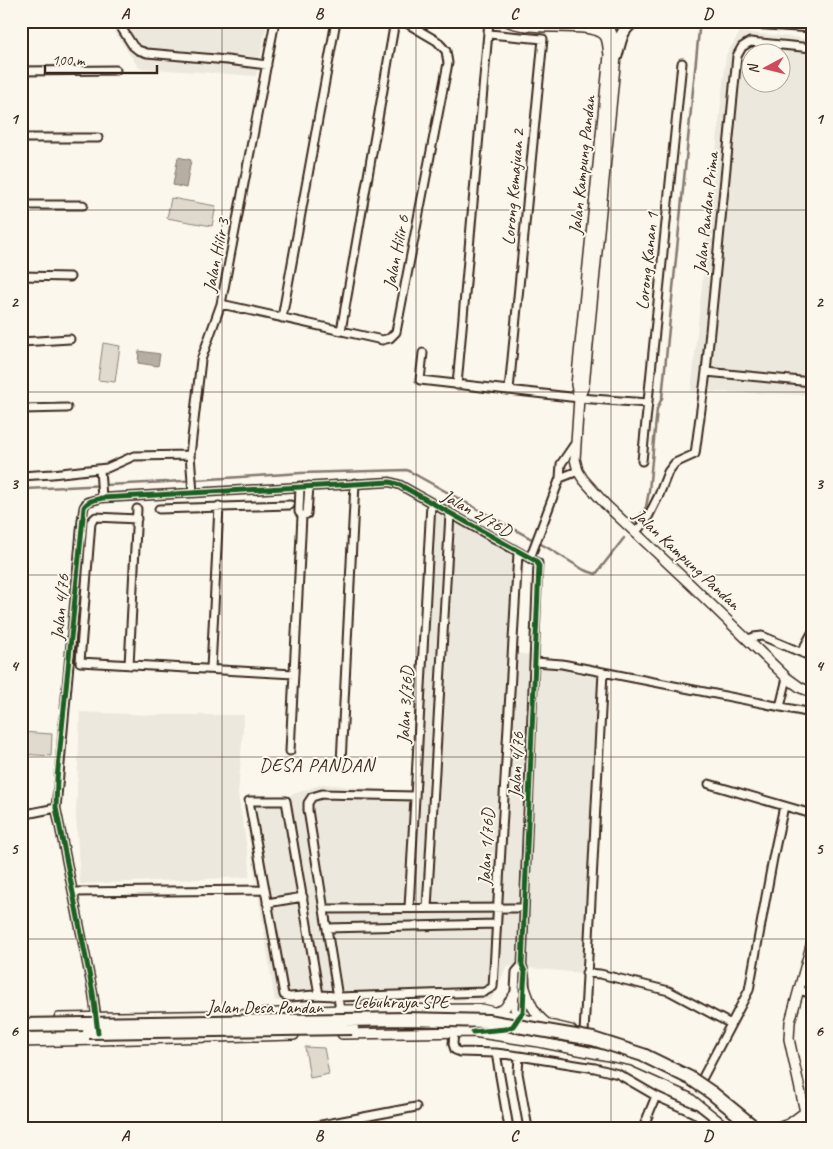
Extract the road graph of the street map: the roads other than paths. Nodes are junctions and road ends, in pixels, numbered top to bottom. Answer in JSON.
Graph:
{"nodes":[{"id":1,"x":117,"y":21,"type":"edge"},
{"id":2,"x":275,"y":21,"type":"edge"},
{"id":3,"x":336,"y":21,"type":"edge"},
{"id":4,"x":395,"y":21,"type":"edge"},
{"id":5,"x":403,"y":21,"type":"edge"},
{"id":6,"x":490,"y":21,"type":"edge"},
{"id":7,"x":507,"y":21,"type":"edge"},
{"id":8,"x":590,"y":21,"type":"edge"},
{"id":9,"x":635,"y":21,"type":"edge"},
{"id":10,"x":738,"y":21,"type":"edge"},
{"id":11,"x":812,"y":26,"type":"edge"},
{"id":12,"x":489,"y":34,"type":"junction"},
{"id":13,"x":812,"y":48,"type":"edge"},
{"id":14,"x":616,"y":56,"type":"junction"},
{"id":15,"x":682,"y":63,"type":"dead end"},
{"id":16,"x":267,"y":66,"type":"junction"},
{"id":17,"x":116,"y":70,"type":"dead end"},
{"id":18,"x":21,"y":71,"type":"edge"},
{"id":19,"x":21,"y":138,"type":"edge"},
{"id":20,"x":98,"y":138,"type":"dead end"},
{"id":21,"x":84,"y":204,"type":"dead end"},
{"id":22,"x":21,"y":205,"type":"edge"},
{"id":23,"x":21,"y":276,"type":"edge"},
{"id":24,"x":70,"y":277,"type":"dead end"},
{"id":25,"x":221,"y":304,"type":"junction"},
{"id":26,"x":282,"y":318,"type":"junction"},
{"id":27,"x":341,"y":331,"type":"junction"},
{"id":28,"x":70,"y":339,"type":"dead end"},
{"id":29,"x":21,"y":342,"type":"edge"},
{"id":30,"x":423,"y":353,"type":"dead end"},
{"id":31,"x":706,"y":372,"type":"junction"},
{"id":32,"x":812,"y":382,"type":"edge"},
{"id":33,"x":456,"y":385,"type":"junction"},
{"id":34,"x":509,"y":390,"type":"junction"},
{"id":35,"x":579,"y":398,"type":"junction"},
{"id":36,"x":648,"y":403,"type":"junction"},
{"id":37,"x":68,"y":408,"type":"dead end"},
{"id":38,"x":21,"y":409,"type":"edge"},
{"id":39,"x":574,"y":445,"type":"junction"},
{"id":40,"x":190,"y":455,"type":"junction"},
{"id":41,"x":642,"y":462,"type":"dead end"},
{"id":42,"x":100,"y":469,"type":"junction"},
{"id":43,"x":578,"y":471,"type":"junction"},
{"id":44,"x":21,"y":476,"type":"edge"},
{"id":45,"x":560,"y":478,"type":"junction"},
{"id":46,"x":355,"y":483,"type":"junction"},
{"id":47,"x":300,"y":486,"type":"junction"},
{"id":48,"x":308,"y":486,"type":"junction"},
{"id":49,"x":193,"y":493,"type":"junction"},
{"id":50,"x":102,"y":498,"type":"junction"},
{"id":51,"x":431,"y":503,"type":"junction"},
{"id":52,"x":290,"y":505,"type":"dead end"},
{"id":53,"x":219,"y":506,"type":"junction"},
{"id":54,"x":138,"y":509,"type":"dead end"},
{"id":55,"x":159,"y":509,"type":"dead end"},
{"id":56,"x":450,"y":514,"type":"junction"},
{"id":57,"x":302,"y":516,"type":"junction"},
{"id":58,"x":137,"y":519,"type":"junction"},
{"id":59,"x":635,"y":533,"type":"junction"},
{"id":60,"x":518,"y":553,"type":"junction"},
{"id":61,"x":530,"y":558,"type":"junction"},
{"id":62,"x":539,"y":566,"type":"joint"},
{"id":63,"x":812,"y":633,"type":"edge"},
{"id":64,"x":748,"y":639,"type":"junction"},
{"id":65,"x":802,"y":652,"type":"junction"},
{"id":66,"x":812,"y":657,"type":"edge"},
{"id":67,"x":535,"y":662,"type":"junction"},
{"id":68,"x":129,"y":665,"type":"junction"},
{"id":69,"x":211,"y":670,"type":"junction"},
{"id":70,"x":603,"y":672,"type":"junction"},
{"id":71,"x":294,"y":674,"type":"junction"},
{"id":72,"x":787,"y":678,"type":"junction"},
{"id":73,"x":812,"y":692,"type":"edge"},
{"id":74,"x":780,"y":706,"type":"junction"},
{"id":75,"x":812,"y":713,"type":"edge"},
{"id":76,"x":290,"y":750,"type":"dead end"},
{"id":77,"x":341,"y":763,"type":"dead end"},
{"id":78,"x":709,"y":784,"type":"dead end"},
{"id":79,"x":415,"y":796,"type":"junction"},
{"id":80,"x":784,"y":806,"type":"junction"},
{"id":81,"x":56,"y":808,"type":"junction"},
{"id":82,"x":812,"y":814,"type":"edge"},
{"id":83,"x":21,"y":815,"type":"edge"},
{"id":84,"x":265,"y":890,"type":"junction"},
{"id":85,"x":73,"y":892,"type":"junction"},
{"id":86,"x":303,"y":897,"type":"junction"},
{"id":87,"x":267,"y":903,"type":"junction"},
{"id":88,"x":497,"y":907,"type":"junction"},
{"id":89,"x":409,"y":908,"type":"junction"},
{"id":90,"x":427,"y":908,"type":"junction"},
{"id":91,"x":524,"y":908,"type":"junction"},
{"id":92,"x":324,"y":909,"type":"junction"},
{"id":93,"x":496,"y":924,"type":"junction"},
{"id":94,"x":327,"y":928,"type":"junction"},
{"id":95,"x":812,"y":942,"type":"edge"},
{"id":96,"x":522,"y":965,"type":"junction"},
{"id":97,"x":586,"y":973,"type":"junction"},
{"id":98,"x":524,"y":985,"type":"junction"},
{"id":99,"x":799,"y":990,"type":"junction"},
{"id":100,"x":514,"y":994,"type":"junction"},
{"id":101,"x":812,"y":994,"type":"edge"},
{"id":102,"x":319,"y":995,"type":"junction"},
{"id":103,"x":338,"y":997,"type":"junction"},
{"id":104,"x":340,"y":1010,"type":"junction"},
{"id":105,"x":496,"y":1012,"type":"junction"},
{"id":106,"x":520,"y":1017,"type":"junction"},
{"id":107,"x":21,"y":1020,"type":"edge"},
{"id":108,"x":546,"y":1024,"type":"junction"},
{"id":109,"x":731,"y":1024,"type":"junction"},
{"id":110,"x":98,"y":1025,"type":"junction"},
{"id":111,"x":21,"y":1026,"type":"edge"},
{"id":112,"x":454,"y":1032,"type":"junction"},
{"id":113,"x":473,"y":1032,"type":"junction"},
{"id":114,"x":584,"y":1033,"type":"junction"},
{"id":115,"x":21,"y":1034,"type":"edge"},
{"id":116,"x":149,"y":1039,"type":"junction"},
{"id":117,"x":57,"y":1041,"type":"junction"},
{"id":118,"x":21,"y":1042,"type":"edge"},
{"id":119,"x":496,"y":1053,"type":"junction"},
{"id":120,"x":519,"y":1056,"type":"junction"},
{"id":121,"x":634,"y":1061,"type":"junction"},
{"id":122,"x":702,"y":1079,"type":"junction"},
{"id":123,"x":656,"y":1096,"type":"junction"},
{"id":124,"x":416,"y":1107,"type":"dead end"},
{"id":125,"x":805,"y":1112,"type":"junction"},
{"id":126,"x":306,"y":1128,"type":"edge"},
{"id":127,"x":509,"y":1128,"type":"edge"},
{"id":128,"x":528,"y":1128,"type":"edge"},
{"id":129,"x":645,"y":1128,"type":"edge"},
{"id":130,"x":713,"y":1128,"type":"edge"},
{"id":131,"x":744,"y":1128,"type":"edge"},
{"id":132,"x":755,"y":1128,"type":"edge"},
{"id":133,"x":762,"y":1128,"type":"edge"},
{"id":134,"x":778,"y":1128,"type":"edge"},
{"id":135,"x":804,"y":1128,"type":"edge"},
{"id":136,"x":809,"y":1128,"type":"edge"}],
"edges":[{"from":1,"to":16,"type":"street"},
{"from":2,"to":16,"type":"street","name":"Jalan Hilir 3"},
{"from":3,"to":26,"type":"street"},
{"from":4,"to":27,"type":"street"},
{"from":5,"to":27,"type":"street","name":"Jalan Hilir 6"},
{"from":6,"to":12,"type":"street"},
{"from":7,"to":35,"type":"street","name":"Jalan Kampung Pandan"},
{"from":8,"to":14,"type":"street","name":"Jalan Kampung Pandan"},
{"from":9,"to":14,"type":"highway"},
{"from":10,"to":11,"type":"highway"},
{"from":12,"to":33,"type":"street"},
{"from":12,"to":34,"type":"street","name":"Lorong Kemajuan 2"},
{"from":13,"to":31,"type":"street","name":"Jalan Pandan Prima"},
{"from":14,"to":35,"type":"street","name":"Jalan Kampung Pandan"},
{"from":15,"to":36,"type":"street","name":"Lorong Kanan 1"},
{"from":16,"to":25,"type":"street","name":"Jalan Hilir 3"},
{"from":17,"to":18,"type":"street"},
{"from":19,"to":20,"type":"street"},
{"from":21,"to":22,"type":"street"},
{"from":23,"to":24,"type":"street"},
{"from":25,"to":26,"type":"street","name":"Jalan Hilir 6"},
{"from":25,"to":40,"type":"street","name":"Jalan Hilir 3"},
{"from":26,"to":27,"type":"street","name":"Jalan Hilir 6"},
{"from":28,"to":29,"type":"street"},
{"from":30,"to":33,"type":"street"},
{"from":31,"to":32,"type":"street"},
{"from":31,"to":59,"type":"street","name":"Jalan Pandan Prima"},
{"from":33,"to":34,"type":"street"},
{"from":34,"to":35,"type":"street"},
{"from":35,"to":36,"type":"street"},
{"from":35,"to":39,"type":"street","name":"Jalan Kampung Pandan"},
{"from":36,"to":41,"type":"street","name":"Lorong Kanan 1"},
{"from":37,"to":38,"type":"street"},
{"from":39,"to":43,"type":"street","name":"Jalan Kampung Pandan"},
{"from":39,"to":45,"type":"street"},
{"from":40,"to":42,"type":"street"},
{"from":40,"to":49,"type":"street","name":"Jalan Hilir 3"},
{"from":42,"to":44,"type":"street"},
{"from":42,"to":50,"type":"street"},
{"from":43,"to":45,"type":"street"},
{"from":43,"to":59,"type":"street","name":"Jalan Kampung Pandan"},
{"from":45,"to":61,"type":"street"},
{"from":46,"to":48,"type":"street"},
{"from":46,"to":51,"type":"street","name":"Jalan 2/76D"},
{"from":46,"to":77,"type":"street"},
{"from":47,"to":48,"type":"street"},
{"from":47,"to":49,"type":"street"},
{"from":47,"to":57,"type":"street"},
{"from":48,"to":57,"type":"street"},
{"from":49,"to":50,"type":"street"},
{"from":50,"to":81,"type":"street","name":"Jalan 4/76"},
{"from":51,"to":56,"type":"street","name":"Jalan 2/76D"},
{"from":51,"to":79,"type":"street","name":"Jalan 3/76D"},
{"from":52,"to":53,"type":"street"},
{"from":53,"to":55,"type":"street"},
{"from":53,"to":69,"type":"street"},
{"from":54,"to":58,"type":"street"},
{"from":56,"to":60,"type":"street","name":"Jalan 2/76D"},
{"from":56,"to":90,"type":"street"},
{"from":57,"to":71,"type":"street"},
{"from":58,"to":68,"type":"street"},
{"from":58,"to":68,"type":"street"},
{"from":59,"to":64,"type":"street","name":"Jalan Kampung Pandan"},
{"from":60,"to":61,"type":"street","name":"Jalan 2/76D"},
{"from":60,"to":88,"type":"street","name":"Jalan 1/76D"},
{"from":61,"to":62,"type":"street","name":"Jalan 2/76D"},
{"from":62,"to":67,"type":"street","name":"Jalan 4/76"},
{"from":63,"to":65,"type":"street"},
{"from":64,"to":65,"type":"street"},
{"from":64,"to":72,"type":"street","name":"Jalan Kampung Pandan"},
{"from":65,"to":66,"type":"street"},
{"from":67,"to":70,"type":"street"},
{"from":67,"to":91,"type":"street","name":"Jalan 4/76"},
{"from":68,"to":69,"type":"street"},
{"from":69,"to":71,"type":"street"},
{"from":70,"to":74,"type":"street"},
{"from":70,"to":97,"type":"street"},
{"from":71,"to":76,"type":"street"},
{"from":72,"to":73,"type":"street","name":"Jalan Kampung Pandan"},
{"from":72,"to":74,"type":"street"},
{"from":74,"to":75,"type":"street"},
{"from":78,"to":80,"type":"street"},
{"from":79,"to":89,"type":"street","name":"Jalan 3/76D"},
{"from":79,"to":92,"type":"street"},
{"from":80,"to":82,"type":"street"},
{"from":80,"to":109,"type":"street"},
{"from":81,"to":83,"type":"street"},
{"from":81,"to":85,"type":"street","name":"Jalan 4/76"},
{"from":84,"to":85,"type":"street"},
{"from":84,"to":86,"type":"street"},
{"from":84,"to":87,"type":"street"},
{"from":85,"to":110,"type":"street","name":"Jalan 4/76"},
{"from":86,"to":87,"type":"street"},
{"from":86,"to":102,"type":"street"},
{"from":87,"to":102,"type":"street"},
{"from":88,"to":90,"type":"street"},
{"from":88,"to":91,"type":"street"},
{"from":88,"to":93,"type":"street","name":"Jalan 1/76D"},
{"from":89,"to":90,"type":"street"},
{"from":89,"to":92,"type":"street"},
{"from":91,"to":96,"type":"street","name":"Jalan 4/76"},
{"from":92,"to":94,"type":"street"},
{"from":93,"to":94,"type":"street"},
{"from":93,"to":103,"type":"street","name":"Jalan 1/76D"},
{"from":94,"to":103,"type":"street"},
{"from":95,"to":99,"type":"street"},
{"from":96,"to":98,"type":"street","name":"Jalan 4/76"},
{"from":96,"to":100,"type":"street","name":"Jalan 4/76"},
{"from":97,"to":109,"type":"street"},
{"from":97,"to":114,"type":"street"},
{"from":98,"to":106,"type":"street","name":"Jalan 4/76"},
{"from":98,"to":108,"type":"street"},
{"from":99,"to":101,"type":"street"},
{"from":99,"to":125,"type":"street"},
{"from":100,"to":105,"type":"street"},
{"from":100,"to":106,"type":"street","name":"Jalan 4/76"},
{"from":102,"to":103,"type":"street"},
{"from":103,"to":104,"type":"street"},
{"from":104,"to":105,"type":"street","name":"Jalan Desa Pandan"},
{"from":104,"to":110,"type":"street","name":"Jalan Desa Pandan"},
{"from":105,"to":106,"type":"street","name":"Jalan Desa Pandan"},
{"from":106,"to":108,"type":"street"},
{"from":106,"to":110,"type":"street","name":"Jalan Desa Pandan"},
{"from":106,"to":113,"type":"street"},
{"from":106,"to":121,"type":"street"},
{"from":107,"to":110,"type":"street","name":"Jalan Desa Pandan"},
{"from":108,"to":114,"type":"street"},
{"from":109,"to":122,"type":"street"},
{"from":110,"to":111,"type":"street","name":"Jalan Desa Pandan"},
{"from":110,"to":116,"type":"street"},
{"from":110,"to":117,"type":"street"},
{"from":111,"to":132,"type":"highway","name":"Lebuhraya SPE","bridge":true},
{"from":112,"to":113,"type":"street","name":"Jalan Desa Pandan"},
{"from":112,"to":116,"type":"street","name":"Jalan Desa Pandan"},
{"from":112,"to":119,"type":"street"},
{"from":113,"to":121,"type":"street","name":"Jalan Desa Pandan"},
{"from":114,"to":122,"type":"street"},
{"from":115,"to":131,"type":"highway","name":"Lebuhraya SPE","bridge":true},
{"from":116,"to":117,"type":"street","name":"Jalan Desa Pandan"},
{"from":117,"to":118,"type":"street","name":"Jalan Desa Pandan"},
{"from":119,"to":120,"type":"street"},
{"from":119,"to":127,"type":"street"},
{"from":120,"to":123,"type":"street"},
{"from":120,"to":128,"type":"street"},
{"from":121,"to":131,"type":"street"},
{"from":122,"to":133,"type":"street"},
{"from":123,"to":129,"type":"street"},
{"from":123,"to":130,"type":"street"},
{"from":124,"to":126,"type":"street"},
{"from":125,"to":134,"type":"street"},
{"from":125,"to":135,"type":"street"},
{"from":125,"to":136,"type":"street"}]}
